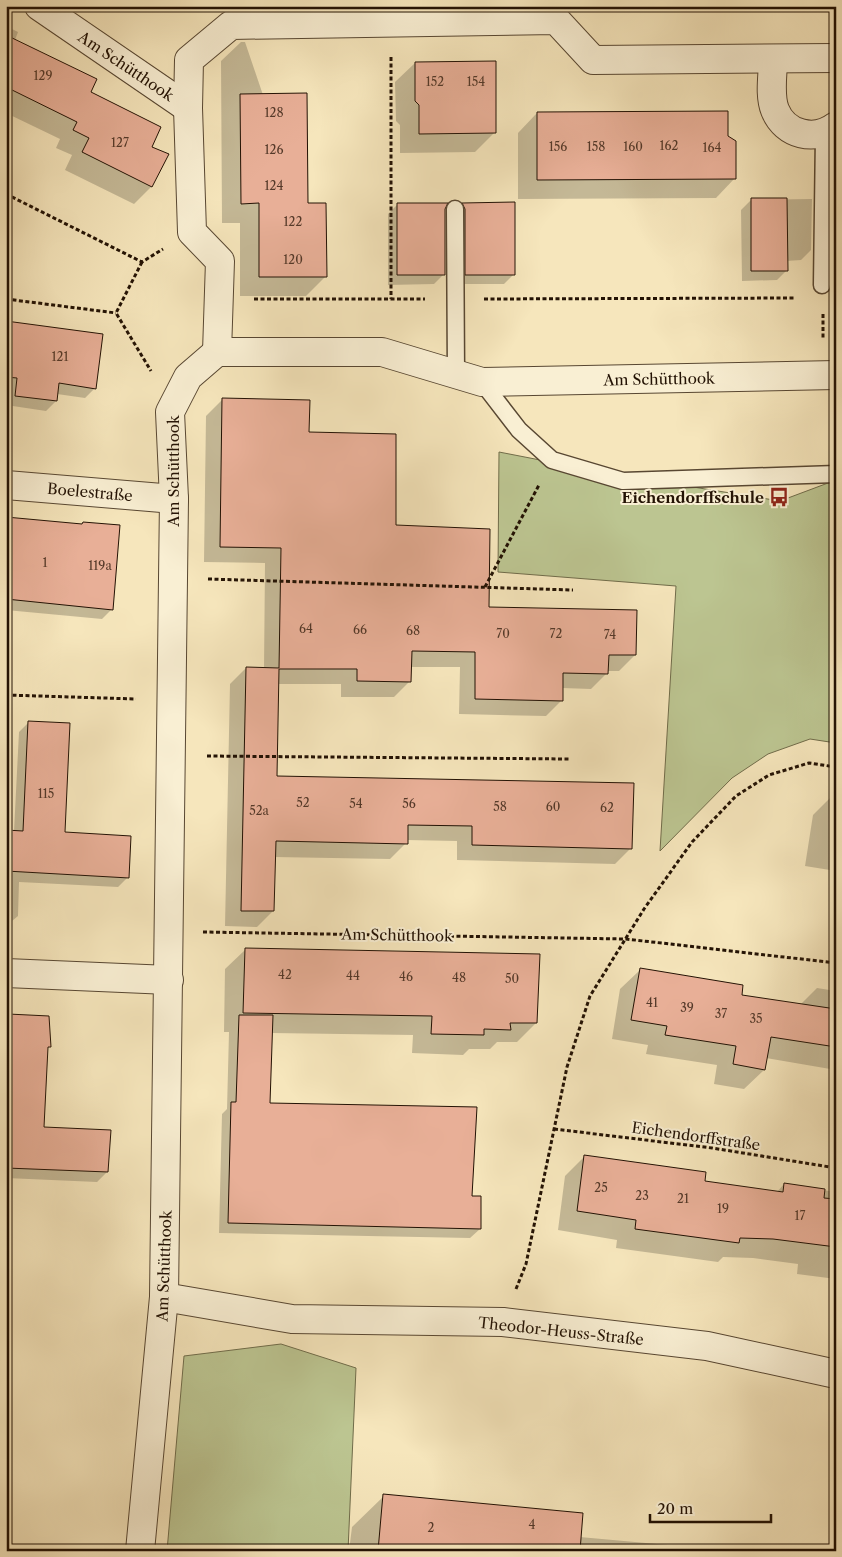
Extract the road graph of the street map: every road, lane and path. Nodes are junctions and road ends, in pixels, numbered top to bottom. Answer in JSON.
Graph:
{"nodes":[{"id":1,"x":39,"y":6,"type":"edge"},
{"id":2,"x":556,"y":13,"type":"edge"},
{"id":3,"x":230,"y":16,"type":"edge"},
{"id":4,"x":391,"y":23,"type":"junction"},
{"id":5,"x":836,"y":58,"type":"edge"},
{"id":6,"x":773,"y":59,"type":"junction"},
{"id":7,"x":188,"y":108,"type":"junction"},
{"id":8,"x":830,"y":130,"type":"edge"},
{"id":9,"x":6,"y":194,"type":"edge"},
{"id":10,"x":454,"y":209,"type":"dead end"},
{"id":11,"x":192,"y":232,"type":"junction"},
{"id":12,"x":142,"y":262,"type":"junction"},
{"id":13,"x":822,"y":292,"type":"junction"},
{"id":14,"x":6,"y":299,"type":"edge"},
{"id":15,"x":220,"y":299,"type":"junction"},
{"id":16,"x":391,"y":299,"type":"junction"},
{"id":17,"x":456,"y":299,"type":"junction"},
{"id":18,"x":116,"y":313,"type":"junction"},
{"id":19,"x":217,"y":352,"type":"junction"},
{"id":20,"x":456,"y":374,"type":"junction"},
{"id":21,"x":830,"y":375,"type":"edge"},
{"id":22,"x":482,"y":382,"type":"junction"},
{"id":23,"x":173,"y":408,"type":"junction"},
{"id":24,"x":552,"y":460,"type":"junction"},
{"id":25,"x":836,"y":474,"type":"edge"},
{"id":26,"x":6,"y":485,"type":"edge"},
{"id":27,"x":174,"y":499,"type":"junction"},
{"id":28,"x":173,"y":578,"type":"junction"},
{"id":29,"x":485,"y":587,"type":"junction"},
{"id":30,"x":573,"y":590,"type":"dead end"},
{"id":31,"x":6,"y":695,"type":"edge"},
{"id":32,"x":171,"y":701,"type":"junction"},
{"id":33,"x":171,"y":756,"type":"junction"},
{"id":34,"x":569,"y":759,"type":"dead end"},
{"id":35,"x":836,"y":767,"type":"edge"},
{"id":36,"x":169,"y":932,"type":"junction"},
{"id":37,"x":626,"y":939,"type":"junction"},
{"id":38,"x":836,"y":963,"type":"edge"},
{"id":39,"x":6,"y":973,"type":"edge"},
{"id":40,"x":169,"y":980,"type":"junction"},
{"id":41,"x":554,"y":1129,"type":"junction"},
{"id":42,"x":836,"y":1168,"type":"edge"},
{"id":43,"x":164,"y":1297,"type":"junction"},
{"id":44,"x":503,"y":1322,"type":"junction"},
{"id":45,"x":836,"y":1374,"type":"edge"},
{"id":46,"x":140,"y":1551,"type":"edge"}],
"edges":[{"from":1,"to":7,"type":"street","name":"Am Schütthook"},
{"from":2,"to":4,"type":"street","name":"Am Schütthook"},
{"from":2,"to":6,"type":"street","name":"Am Schütthook"},
{"from":3,"to":4,"type":"street","name":"Am Schütthook"},
{"from":3,"to":7,"type":"street","name":"Am Schütthook"},
{"from":4,"to":16,"type":"path"},
{"from":5,"to":6,"type":"street","name":"Am Schütthook"},
{"from":6,"to":8,"type":"street"},
{"from":7,"to":11,"type":"street","name":"Am Schütthook"},
{"from":8,"to":13,"type":"lane"},
{"from":9,"to":12,"type":"path"},
{"from":10,"to":17,"type":"lane"},
{"from":11,"to":12,"type":"path"},
{"from":11,"to":15,"type":"street"},
{"from":12,"to":18,"type":"path"},
{"from":13,"to":17,"type":"path"},
{"from":13,"to":21,"type":"path"},
{"from":14,"to":18,"type":"path"},
{"from":15,"to":16,"type":"path"},
{"from":15,"to":19,"type":"street"},
{"from":16,"to":17,"type":"path"},
{"from":17,"to":20,"type":"lane"},
{"from":18,"to":23,"type":"path"},
{"from":19,"to":20,"type":"street","name":"Am Schütthook"},
{"from":19,"to":23,"type":"street","name":"Am Schütthook"},
{"from":20,"to":22,"type":"street","name":"Am Schütthook"},
{"from":21,"to":22,"type":"street","name":"Am Schütthook"},
{"from":22,"to":24,"type":"lane"},
{"from":23,"to":27,"type":"street","name":"Am Schütthook"},
{"from":24,"to":25,"type":"lane"},
{"from":24,"to":29,"type":"path"},
{"from":26,"to":27,"type":"street","name":"Boelestraße"},
{"from":27,"to":28,"type":"street","name":"Am Schütthook"},
{"from":28,"to":29,"type":"path"},
{"from":28,"to":32,"type":"street","name":"Am Schütthook"},
{"from":29,"to":30,"type":"path"},
{"from":31,"to":32,"type":"path"},
{"from":32,"to":33,"type":"street","name":"Am Schütthook"},
{"from":33,"to":34,"type":"path"},
{"from":33,"to":36,"type":"street","name":"Am Schütthook"},
{"from":35,"to":37,"type":"path"},
{"from":36,"to":37,"type":"path","name":"Am Schütthook"},
{"from":36,"to":40,"type":"street","name":"Am Schütthook"},
{"from":37,"to":38,"type":"path"},
{"from":37,"to":41,"type":"path"},
{"from":39,"to":40,"type":"street"},
{"from":40,"to":43,"type":"street","name":"Am Schütthook"},
{"from":41,"to":42,"type":"path","name":"Eichendorffstraße"},
{"from":41,"to":44,"type":"path"},
{"from":43,"to":44,"type":"street","name":"Theodor-Heuss-Straße"},
{"from":43,"to":46,"type":"street","name":"Am Schütthook"},
{"from":44,"to":45,"type":"street","name":"Theodor-Heuss-Straße"}]}
